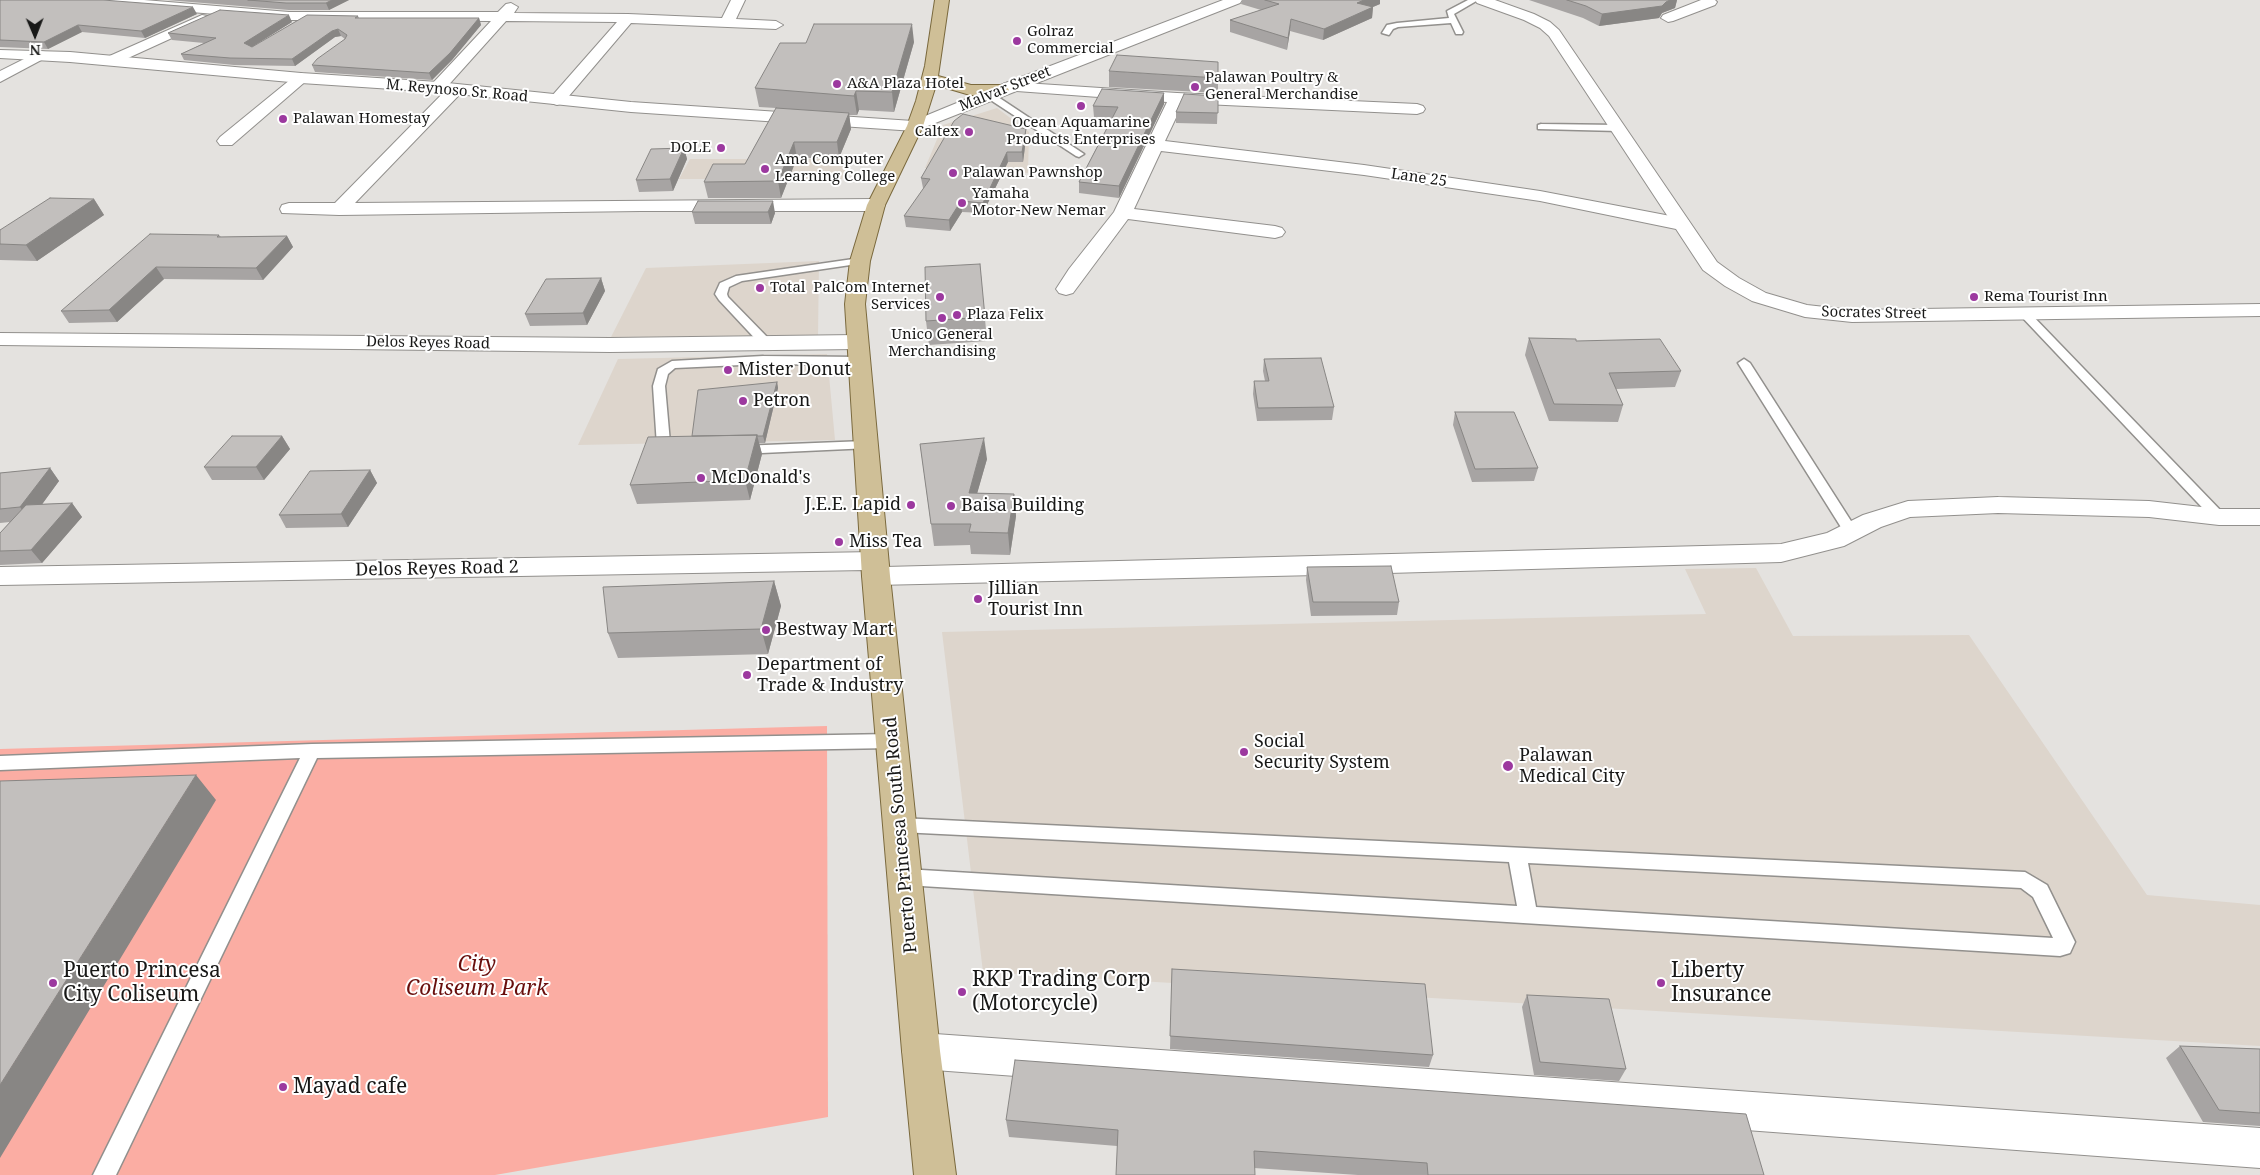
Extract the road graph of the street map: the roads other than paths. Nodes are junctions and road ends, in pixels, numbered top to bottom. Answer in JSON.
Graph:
{"nodes":[{"id":1,"x":94,"y":0,"type":"edge"},
{"id":2,"x":245,"y":0,"type":"edge"},
{"id":3,"x":517,"y":0,"type":"edge"},
{"id":4,"x":738,"y":0,"type":"edge"},
{"id":5,"x":942,"y":0,"type":"edge"},
{"id":6,"x":1235,"y":0,"type":"edge"},
{"id":7,"x":1474,"y":0,"type":"edge"},
{"id":8,"x":1482,"y":0,"type":"edge"},
{"id":9,"x":1708,"y":0,"type":"edge"},
{"id":10,"x":358,"y":4,"type":"dead end"},
{"id":11,"x":220,"y":11,"type":"junction"},
{"id":12,"x":312,"y":16,"type":"junction"},
{"id":13,"x":336,"y":16,"type":"junction"},
{"id":14,"x":504,"y":16,"type":"junction"},
{"id":15,"x":628,"y":18,"type":"junction"},
{"id":16,"x":1668,"y":18,"type":"edge"},
{"id":17,"x":1453,"y":20,"type":"junction"},
{"id":18,"x":727,"y":23,"type":"junction"},
{"id":19,"x":776,"y":25,"type":"dead end"},
{"id":20,"x":295,"y":26,"type":"edge"},
{"id":21,"x":1459,"y":32,"type":"dead end"},
{"id":22,"x":1386,"y":33,"type":"dead end"},
{"id":23,"x":0,"y":54,"type":"edge"},
{"id":24,"x":40,"y":55,"type":"junction"},
{"id":25,"x":110,"y":61,"type":"junction"},
{"id":26,"x":313,"y":62,"type":"edge"},
{"id":27,"x":0,"y":77,"type":"edge"},
{"id":28,"x":296,"y":77,"type":"junction"},
{"id":29,"x":930,"y":79,"type":"junction"},
{"id":30,"x":438,"y":87,"type":"junction"},
{"id":31,"x":455,"y":90,"type":"junction"},
{"id":32,"x":1000,"y":91,"type":"junction"},
{"id":33,"x":1177,"y":98,"type":"junction"},
{"id":34,"x":557,"y":100,"type":"junction"},
{"id":35,"x":1417,"y":109,"type":"dead end"},
{"id":36,"x":915,"y":126,"type":"junction"},
{"id":37,"x":1541,"y":127,"type":"dead end"},
{"id":38,"x":1620,"y":128,"type":"junction"},
{"id":39,"x":226,"y":141,"type":"dead end"},
{"id":40,"x":1155,"y":145,"type":"junction"},
{"id":41,"x":1079,"y":154,"type":"dead end"},
{"id":42,"x":876,"y":205,"type":"junction"},
{"id":43,"x":289,"y":209,"type":"dead end"},
{"id":44,"x":339,"y":209,"type":"junction"},
{"id":45,"x":1123,"y":213,"type":"junction"},
{"id":46,"x":1681,"y":224,"type":"junction"},
{"id":47,"x":1275,"y":232,"type":"dead end"},
{"id":48,"x":860,"y":261,"type":"junction"},
{"id":49,"x":1066,"y":290,"type":"dead end"},
{"id":50,"x":2260,"y":310,"type":"edge"},
{"id":51,"x":2024,"y":313,"type":"junction"},
{"id":52,"x":0,"y":339,"type":"edge"},
{"id":53,"x":766,"y":343,"type":"junction"},
{"id":54,"x":858,"y":351,"type":"junction"},
{"id":55,"x":673,"y":355,"type":"junction"},
{"id":56,"x":1744,"y":363,"type":"dead end"},
{"id":57,"x":865,"y":445,"type":"junction"},
{"id":58,"x":684,"y":450,"type":"edge"},
{"id":59,"x":728,"y":450,"type":"edge"},
{"id":60,"x":2219,"y":517,"type":"junction"},
{"id":61,"x":2260,"y":517,"type":"edge"},
{"id":62,"x":1851,"y":532,"type":"junction"},
{"id":63,"x":875,"y":568,"type":"junction"},
{"id":64,"x":0,"y":576,"type":"edge"},
{"id":65,"x":892,"y":741,"type":"junction"},
{"id":66,"x":312,"y":751,"type":"junction"},
{"id":67,"x":0,"y":763,"type":"edge"},
{"id":68,"x":900,"y":825,"type":"junction"},
{"id":69,"x":1517,"y":855,"type":"junction"},
{"id":70,"x":905,"y":877,"type":"junction"},
{"id":71,"x":1528,"y":915,"type":"junction"},
{"id":72,"x":921,"y":1051,"type":"junction"},
{"id":73,"x":2260,"y":1148,"type":"edge"},
{"id":74,"x":104,"y":1175,"type":"edge"},
{"id":75,"x":935,"y":1175,"type":"edge"}],
"edges":[{"from":1,"to":11,"type":"street"},
{"from":2,"to":11,"type":"street"},
{"from":3,"to":14,"type":"street"},
{"from":4,"to":18,"type":"street"},
{"from":5,"to":29,"type":"main road","name":"Puerto Princesa South Road"},
{"from":6,"to":32,"type":"street","name":"Malvar Street"},
{"from":7,"to":17,"type":"lane"},
{"from":8,"to":38,"type":"street","name":"Socrates Street"},
{"from":9,"to":16,"type":"street"},
{"from":10,"to":13,"type":"street"},
{"from":11,"to":12,"type":"street"},
{"from":11,"to":25,"type":"street"},
{"from":12,"to":13,"type":"street"},
{"from":12,"to":20,"type":"lane"},
{"from":13,"to":14,"type":"street"},
{"from":14,"to":15,"type":"street"},
{"from":14,"to":30,"type":"street"},
{"from":15,"to":18,"type":"street"},
{"from":15,"to":34,"type":"street"},
{"from":17,"to":21,"type":"lane"},
{"from":17,"to":22,"type":"lane"},
{"from":18,"to":19,"type":"street"},
{"from":23,"to":24,"type":"street","name":"M. Reynoso Sr. Road"},
{"from":24,"to":25,"type":"street","name":"M. Reynoso Sr. Road"},
{"from":24,"to":27,"type":"street"},
{"from":25,"to":28,"type":"street","name":"M. Reynoso Sr. Road"},
{"from":26,"to":28,"type":"street"},
{"from":28,"to":30,"type":"street","name":"M. Reynoso Sr. Road"},
{"from":28,"to":39,"type":"street"},
{"from":29,"to":32,"type":"main road"},
{"from":29,"to":36,"type":"main road","name":"Puerto Princesa South Road"},
{"from":30,"to":31,"type":"street","name":"M. Reynoso Sr. Road"},
{"from":31,"to":34,"type":"street","name":"M. Reynoso Sr. Road"},
{"from":31,"to":44,"type":"street"},
{"from":32,"to":33,"type":"street"},
{"from":32,"to":36,"type":"street","name":"Malvar Street"},
{"from":32,"to":41,"type":"lane"},
{"from":33,"to":35,"type":"street"},
{"from":33,"to":40,"type":"street"},
{"from":34,"to":36,"type":"street","name":"M. Reynoso Sr. Road"},
{"from":36,"to":42,"type":"main road","name":"Puerto Princesa South Road"},
{"from":37,"to":38,"type":"lane"},
{"from":38,"to":46,"type":"street","name":"Socrates Street"},
{"from":40,"to":45,"type":"street"},
{"from":40,"to":46,"type":"street","name":"Lane 25"},
{"from":42,"to":44,"type":"street"},
{"from":42,"to":48,"type":"main road","name":"Puerto Princesa South Road"},
{"from":43,"to":44,"type":"street"},
{"from":45,"to":47,"type":"street"},
{"from":45,"to":49,"type":"street"},
{"from":46,"to":51,"type":"street","name":"Socrates Street"},
{"from":48,"to":53,"type":"lane"},
{"from":48,"to":54,"type":"main road","name":"Puerto Princesa South Road"},
{"from":50,"to":51,"type":"street","name":"Socrates Street"},
{"from":51,"to":60,"type":"lane"},
{"from":52,"to":55,"type":"street","name":"Delos Reyes Road"},
{"from":53,"to":54,"type":"street","name":"Delos Reyes Road"},
{"from":53,"to":55,"type":"street","name":"Delos Reyes Road"},
{"from":54,"to":55,"type":"lane"},
{"from":54,"to":57,"type":"main road","name":"Puerto Princesa South Road"},
{"from":55,"to":58,"type":"lane"},
{"from":56,"to":62,"type":"lane"},
{"from":57,"to":59,"type":"lane"},
{"from":57,"to":63,"type":"main road","name":"Puerto Princesa South Road"},
{"from":60,"to":61,"type":"street","name":"Delos Reyes Road 2"},
{"from":60,"to":62,"type":"street","name":"Delos Reyes Road 2"},
{"from":62,"to":63,"type":"street","name":"Delos Reyes Road 2"},
{"from":63,"to":64,"type":"street","name":"Delos Reyes Road 2"},
{"from":63,"to":65,"type":"main road","name":"Puerto Princesa South Road"},
{"from":65,"to":66,"type":"lane"},
{"from":65,"to":68,"type":"main road","name":"Puerto Princesa South Road"},
{"from":66,"to":67,"type":"lane"},
{"from":66,"to":74,"type":"lane"},
{"from":68,"to":69,"type":"lane"},
{"from":68,"to":70,"type":"main road","name":"Puerto Princesa South Road"},
{"from":69,"to":71,"type":"lane"},
{"from":69,"to":71,"type":"lane"},
{"from":70,"to":71,"type":"lane"},
{"from":70,"to":72,"type":"main road","name":"Puerto Princesa South Road"},
{"from":72,"to":73,"type":"street"},
{"from":72,"to":75,"type":"main road","name":"Puerto Princesa South Road"}]}
